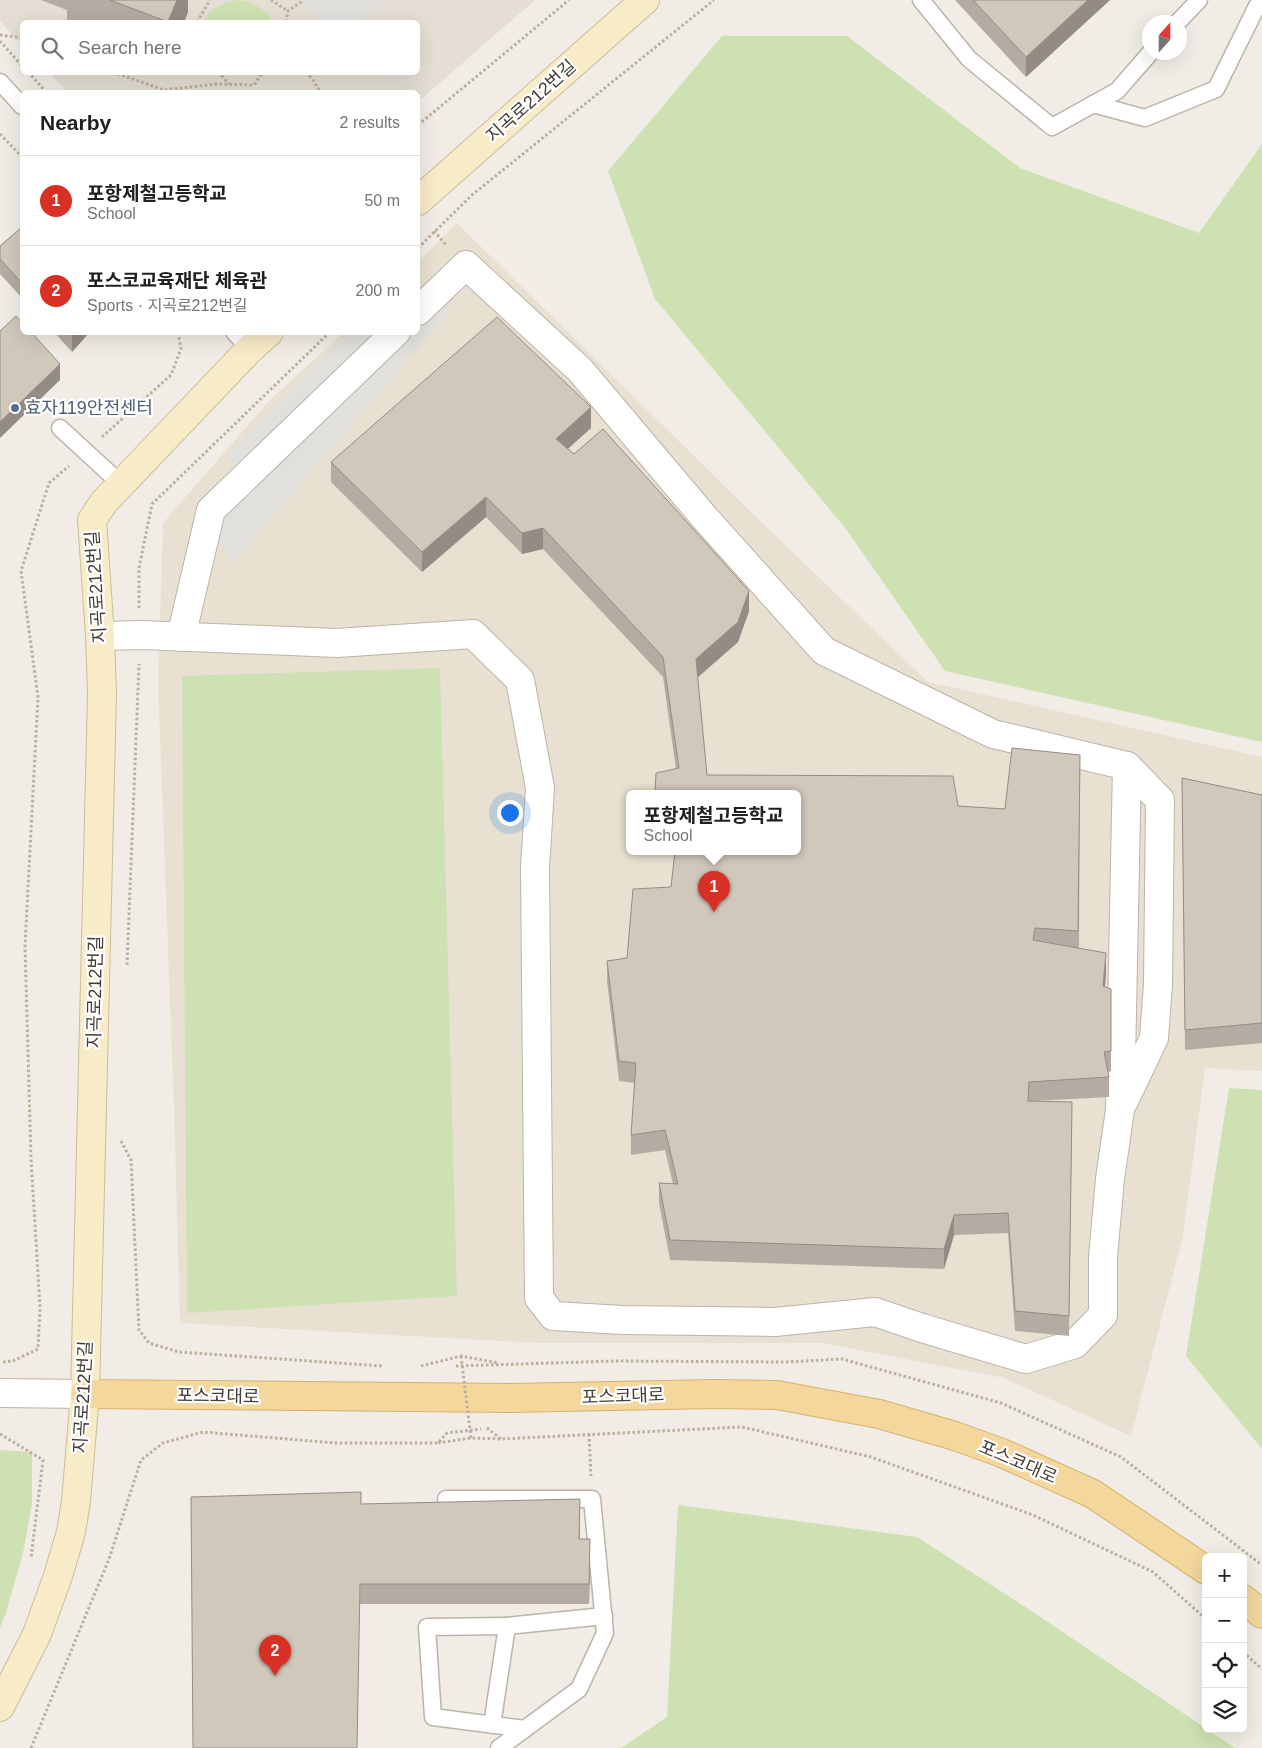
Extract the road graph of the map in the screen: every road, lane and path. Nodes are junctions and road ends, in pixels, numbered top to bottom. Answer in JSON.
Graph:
{"nodes":[{"id":1,"x":210,"y":0,"type":"edge"},
{"id":2,"x":271,"y":0,"type":"edge"},
{"id":3,"x":304,"y":0,"type":"edge"},
{"id":4,"x":569,"y":0,"type":"edge"},
{"id":5,"x":645,"y":0,"type":"edge"},
{"id":6,"x":714,"y":0,"type":"edge"},
{"id":7,"x":921,"y":0,"type":"edge"},
{"id":8,"x":1198,"y":0,"type":"edge"},
{"id":9,"x":1257,"y":6,"type":"dead end"},
{"id":10,"x":288,"y":11,"type":"junction"},
{"id":11,"x":1184,"y":15,"type":"edge"},
{"id":12,"x":199,"y":20,"type":"edge"},
{"id":13,"x":286,"y":20,"type":"edge"},
{"id":14,"x":0,"y":35,"type":"edge"},
{"id":15,"x":20,"y":38,"type":"edge"},
{"id":16,"x":0,"y":41,"type":"edge"},
{"id":17,"x":1144,"y":60,"type":"edge"},
{"id":18,"x":20,"y":64,"type":"edge"},
{"id":19,"x":31,"y":75,"type":"edge"},
{"id":20,"x":122,"y":75,"type":"edge"},
{"id":21,"x":220,"y":75,"type":"edge"},
{"id":22,"x":261,"y":75,"type":"edge"},
{"id":23,"x":309,"y":75,"type":"edge"},
{"id":24,"x":0,"y":82,"type":"edge"},
{"id":25,"x":228,"y":84,"type":"junction"},
{"id":26,"x":44,"y":90,"type":"edge"},
{"id":27,"x":164,"y":90,"type":"edge"},
{"id":28,"x":164,"y":90,"type":"edge"},
{"id":29,"x":319,"y":90,"type":"edge"},
{"id":30,"x":20,"y":104,"type":"edge"},
{"id":31,"x":1092,"y":104,"type":"junction"},
{"id":32,"x":420,"y":123,"type":"edge"},
{"id":33,"x":0,"y":134,"type":"edge"},
{"id":34,"x":20,"y":155,"type":"edge"},
{"id":35,"x":423,"y":213,"type":"edge"},
{"id":36,"x":435,"y":232,"type":"junction"},
{"id":37,"x":420,"y":246,"type":"edge"},
{"id":38,"x":466,"y":265,"type":"junction"},
{"id":39,"x":420,"y":310,"type":"edge"},
{"id":40,"x":178,"y":335,"type":"edge"},
{"id":41,"x":393,"y":335,"type":"edge"},
{"id":42,"x":251,"y":338,"type":"edge"},
{"id":43,"x":60,"y":428,"type":"dead end"},
{"id":44,"x":86,"y":451,"type":"junction"},
{"id":45,"x":121,"y":484,"type":"junction"},
{"id":46,"x":100,"y":636,"type":"junction"},
{"id":47,"x":181,"y":637,"type":"junction"},
{"id":48,"x":139,"y":694,"type":"dead end"},
{"id":49,"x":1127,"y":766,"type":"junction"},
{"id":50,"x":126,"y":969,"type":"dead end"},
{"id":51,"x":1120,"y":1110,"type":"junction"},
{"id":52,"x":119,"y":1137,"type":"dead end"},
{"id":53,"x":461,"y":1356,"type":"junction"},
{"id":54,"x":615,"y":1361,"type":"dead end"},
{"id":55,"x":0,"y":1362,"type":"edge"},
{"id":56,"x":505,"y":1364,"type":"junction"},
{"id":57,"x":386,"y":1366,"type":"dead end"},
{"id":58,"x":455,"y":1366,"type":"dead end"},
{"id":59,"x":435,"y":1367,"type":"dead end"},
{"id":60,"x":0,"y":1393,"type":"edge"},
{"id":61,"x":85,"y":1394,"type":"junction"},
{"id":62,"x":0,"y":1434,"type":"edge"},
{"id":63,"x":589,"y":1434,"type":"junction"},
{"id":64,"x":470,"y":1438,"type":"junction"},
{"id":65,"x":502,"y":1439,"type":"junction"},
{"id":66,"x":438,"y":1443,"type":"junction"},
{"id":67,"x":446,"y":1499,"type":"dead end"},
{"id":68,"x":592,"y":1499,"type":"junction"},
{"id":69,"x":30,"y":1567,"type":"dead end"},
{"id":70,"x":1202,"y":1567,"type":"edge"},
{"id":71,"x":1247,"y":1602,"type":"edge"},
{"id":72,"x":1262,"y":1614,"type":"edge"},
{"id":73,"x":1202,"y":1615,"type":"edge"},
{"id":74,"x":604,"y":1616,"type":"junction"},
{"id":75,"x":507,"y":1626,"type":"junction"},
{"id":76,"x":1247,"y":1656,"type":"edge"},
{"id":77,"x":1262,"y":1669,"type":"edge"},
{"id":78,"x":0,"y":1707,"type":"edge"},
{"id":79,"x":492,"y":1725,"type":"junction"},
{"id":80,"x":525,"y":1729,"type":"junction"},
{"id":81,"x":31,"y":1748,"type":"edge"},
{"id":82,"x":499,"y":1748,"type":"edge"}],
"edges":[{"from":1,"to":12,"type":"path"},
{"from":2,"to":10,"type":"path"},
{"from":3,"to":10,"type":"path"},
{"from":4,"to":32,"type":"path"},
{"from":5,"to":35,"type":"street","name":"지곡로212번길"},
{"from":6,"to":36,"type":"path"},
{"from":7,"to":31,"type":"lane"},
{"from":8,"to":11,"type":"lane"},
{"from":9,"to":31,"type":"lane"},
{"from":10,"to":13,"type":"path"},
{"from":14,"to":15,"type":"path"},
{"from":16,"to":18,"type":"path"},
{"from":17,"to":31,"type":"lane"},
{"from":19,"to":26,"type":"path"},
{"from":20,"to":27,"type":"path"},
{"from":21,"to":25,"type":"path"},
{"from":22,"to":25,"type":"path"},
{"from":23,"to":29,"type":"path"},
{"from":24,"to":30,"type":"lane"},
{"from":25,"to":28,"type":"path"},
{"from":33,"to":34,"type":"path"},
{"from":35,"to":36,"type":"path"},
{"from":36,"to":37,"type":"path"},
{"from":36,"to":38,"type":"path"},
{"from":38,"to":39,"type":"street"},
{"from":38,"to":49,"type":"street"},
{"from":40,"to":44,"type":"path"},
{"from":41,"to":47,"type":"street"},
{"from":42,"to":45,"type":"street","name":"지곡로212번길"},
{"from":43,"to":44,"type":"lane"},
{"from":44,"to":45,"type":"lane"},
{"from":44,"to":55,"type":"path"},
{"from":45,"to":46,"type":"street","name":"지곡로212번길"},
{"from":46,"to":47,"type":"street"},
{"from":46,"to":61,"type":"street","name":"지곡로212번길"},
{"from":47,"to":51,"type":"street"},
{"from":48,"to":50,"type":"path"},
{"from":49,"to":51,"type":"street"},
{"from":49,"to":51,"type":"street"},
{"from":52,"to":57,"type":"path"},
{"from":53,"to":56,"type":"path"},
{"from":53,"to":59,"type":"path"},
{"from":53,"to":64,"type":"path","bridge":true},
{"from":54,"to":56,"type":"path"},
{"from":56,"to":58,"type":"path"},
{"from":60,"to":61,"type":"street","name":"포스코대로"},
{"from":61,"to":70,"type":"main road","name":"포스코대로"},
{"from":61,"to":78,"type":"street","name":"지곡로212번길"},
{"from":62,"to":69,"type":"path"},
{"from":63,"to":65,"type":"path"},
{"from":63,"to":68,"type":"path"},
{"from":63,"to":73,"type":"path"},
{"from":64,"to":65,"type":"path"},
{"from":64,"to":66,"type":"path"},
{"from":65,"to":66,"type":"path"},
{"from":66,"to":81,"type":"path"},
{"from":67,"to":68,"type":"lane"},
{"from":68,"to":74,"type":"lane"},
{"from":71,"to":72,"type":"main road"},
{"from":74,"to":75,"type":"lane"},
{"from":74,"to":80,"type":"lane"},
{"from":75,"to":79,"type":"lane"},
{"from":75,"to":79,"type":"lane"},
{"from":76,"to":77,"type":"path"},
{"from":79,"to":80,"type":"lane"},
{"from":80,"to":82,"type":"lane"}]}
